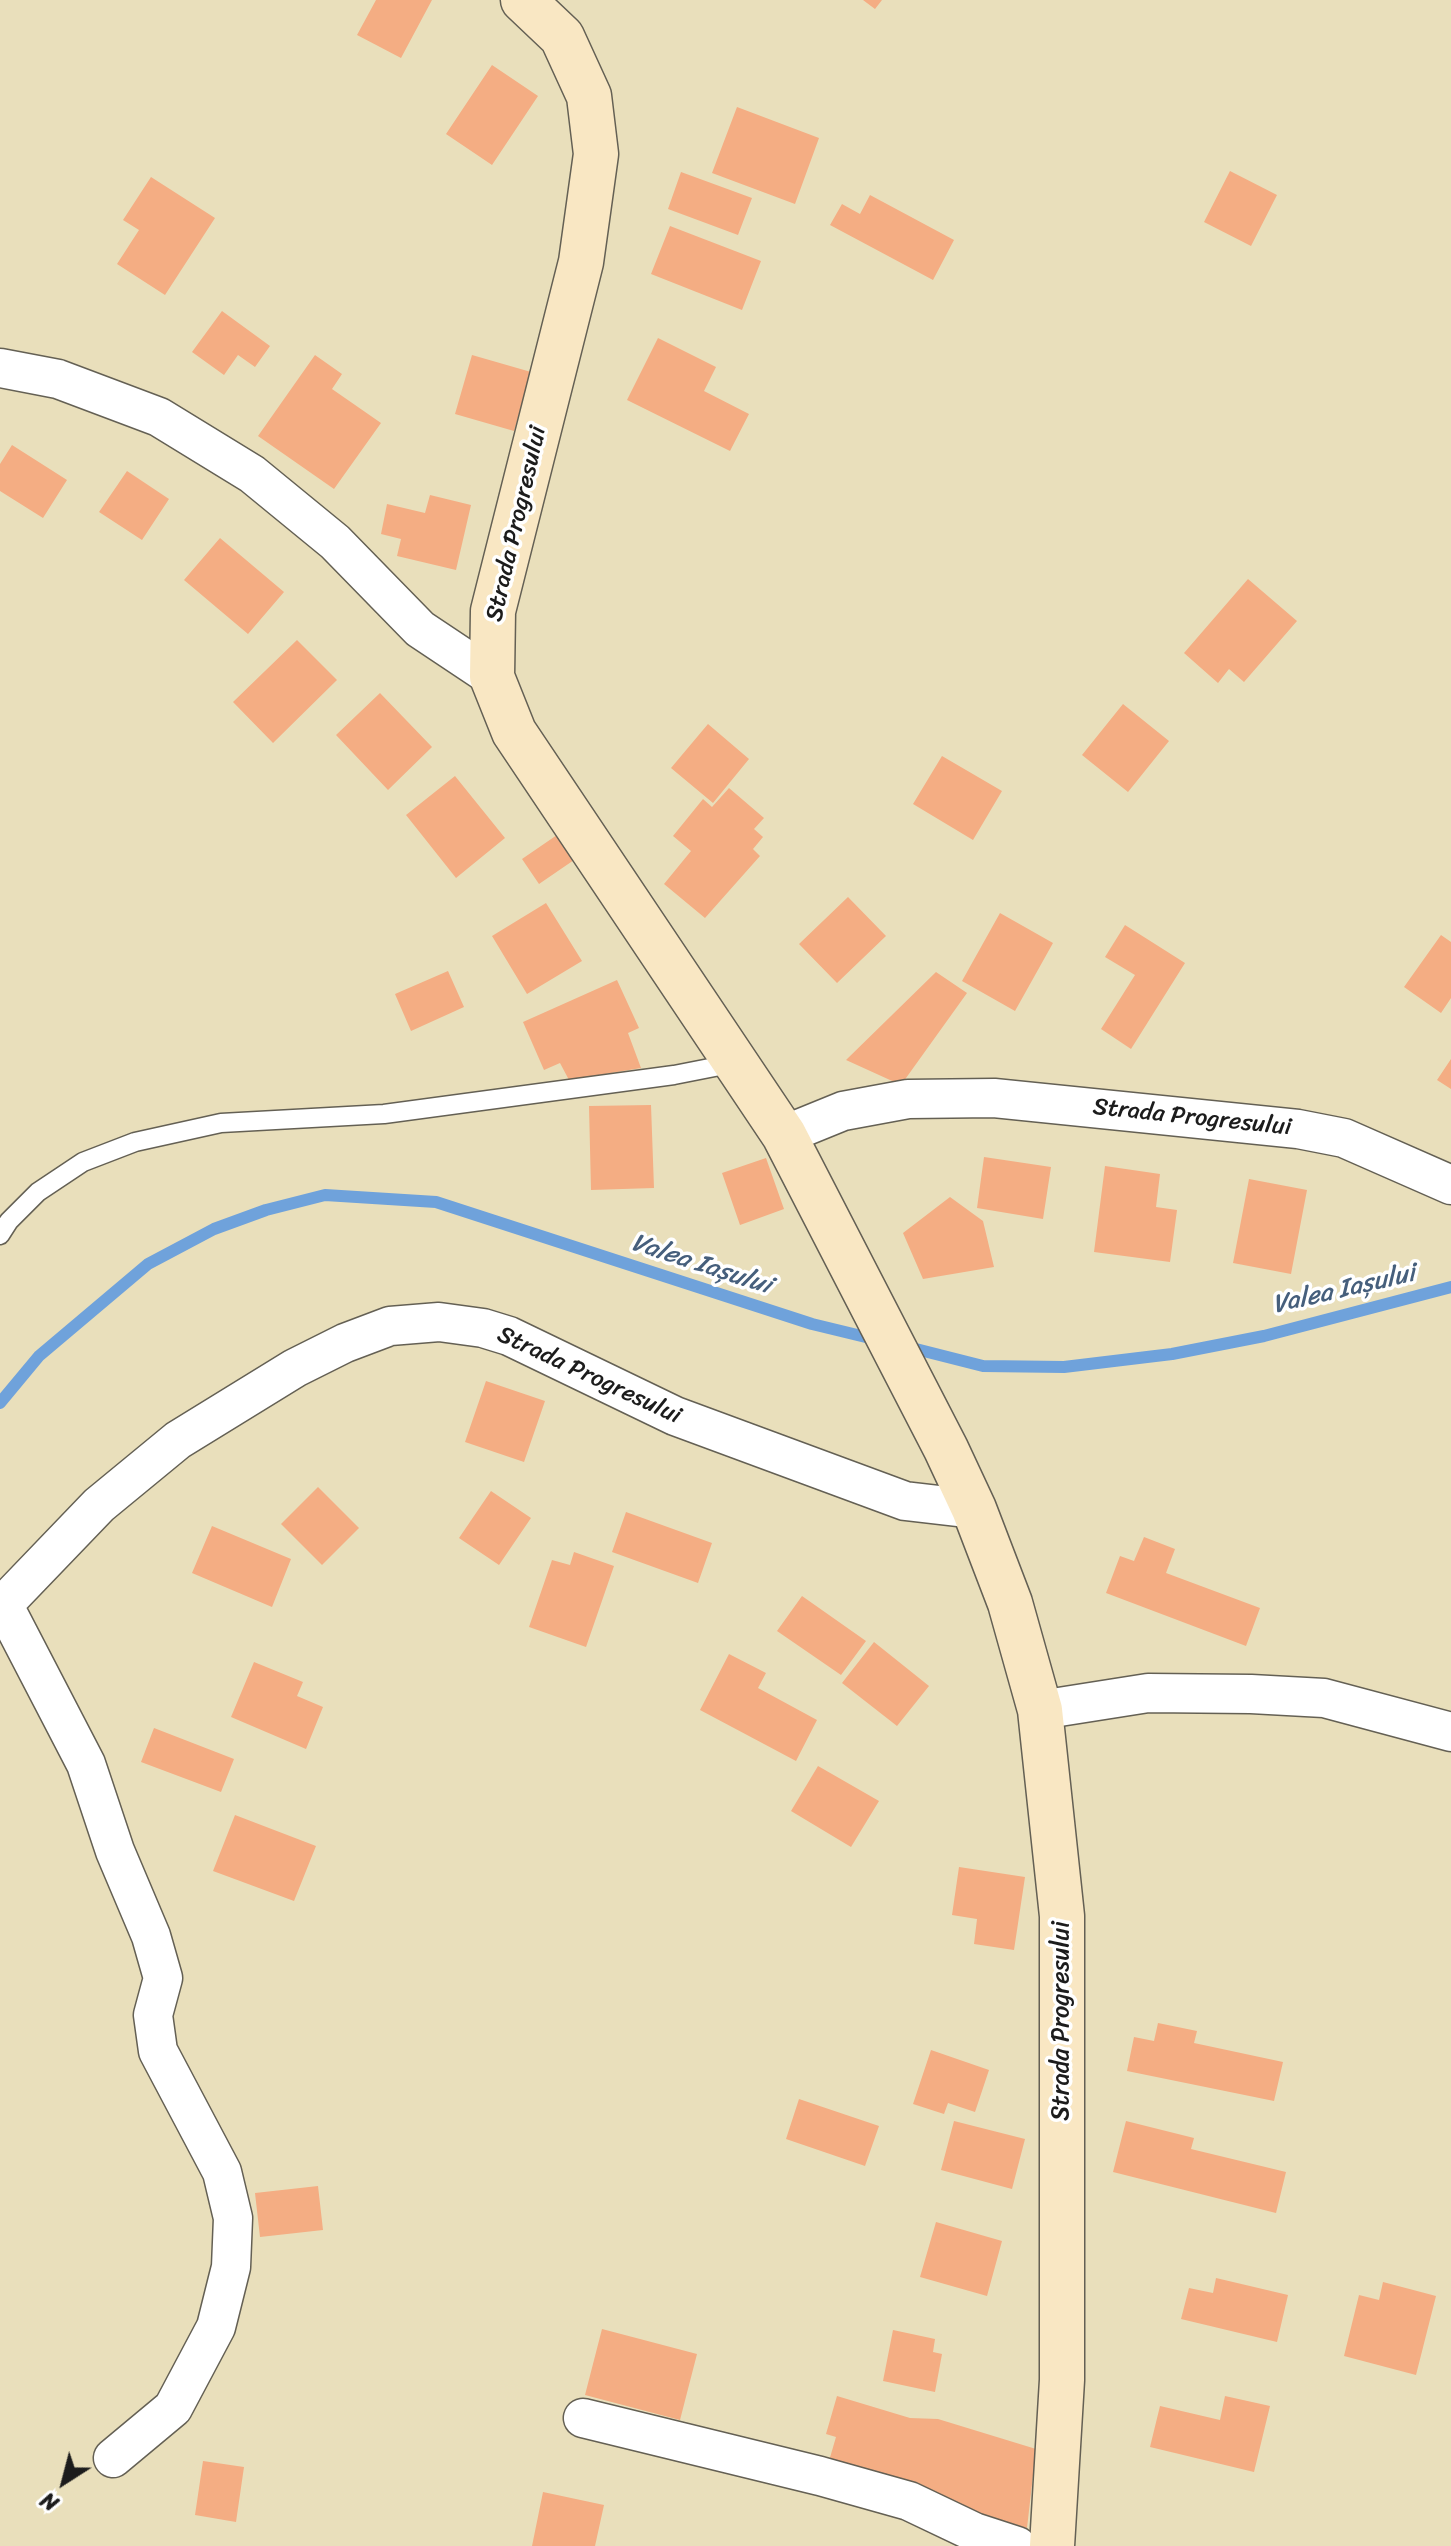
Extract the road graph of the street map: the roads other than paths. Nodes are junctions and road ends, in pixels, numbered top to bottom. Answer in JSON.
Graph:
{"nodes":[{"id":1,"x":523,"y":0,"type":"edge"},
{"id":2,"x":0,"y":368,"type":"edge"},
{"id":3,"x":492,"y":677,"type":"junction"},
{"id":4,"x":737,"y":1062,"type":"junction"},
{"id":5,"x":784,"y":1135,"type":"junction"},
{"id":6,"x":1451,"y":1185,"type":"edge"},
{"id":7,"x":0,"y":1235,"type":"edge"},
{"id":8,"x":974,"y":1509,"type":"junction"},
{"id":9,"x":2,"y":1606,"type":"edge"},
{"id":10,"x":1040,"y":1710,"type":"junction"},
{"id":11,"x":1451,"y":1732,"type":"edge"},
{"id":12,"x":583,"y":2418,"type":"dead end"},
{"id":13,"x":113,"y":2458,"type":"dead end"},
{"id":14,"x":1017,"y":2546,"type":"edge"},
{"id":15,"x":1052,"y":2546,"type":"edge"}],
"edges":[{"from":1,"to":3,"type":"street","name":"Strada Progresului"},
{"from":2,"to":3,"type":"street"},
{"from":3,"to":4,"type":"street","name":"Strada Progresului"},
{"from":4,"to":5,"type":"street","name":"Strada Progresului"},
{"from":4,"to":7,"type":"lane"},
{"from":5,"to":6,"type":"street","name":"Strada Progresului"},
{"from":5,"to":8,"type":"street","name":"Strada Progresului"},
{"from":8,"to":9,"type":"street","name":"Strada Progresului"},
{"from":8,"to":10,"type":"street","name":"Strada Progresului"},
{"from":9,"to":13,"type":"street"},
{"from":10,"to":11,"type":"street"},
{"from":10,"to":15,"type":"street","name":"Strada Progresului"},
{"from":12,"to":14,"type":"street"}]}
